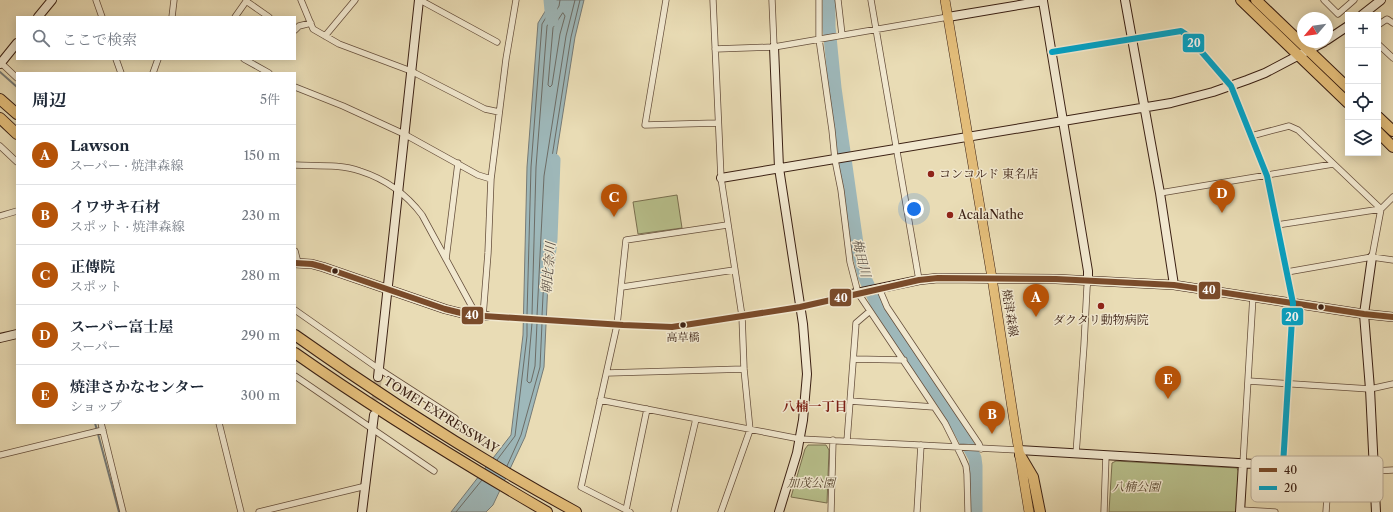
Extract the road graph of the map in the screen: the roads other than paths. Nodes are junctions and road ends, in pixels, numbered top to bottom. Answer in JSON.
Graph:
{"nodes":[{"id":1,"x":52,"y":0,"type":"edge"},
{"id":2,"x":96,"y":0,"type":"edge"},
{"id":3,"x":174,"y":0,"type":"edge"},
{"id":4,"x":247,"y":0,"type":"edge"},
{"id":5,"x":302,"y":0,"type":"edge"},
{"id":6,"x":356,"y":0,"type":"edge"},
{"id":7,"x":419,"y":0,"type":"edge"},
{"id":8,"x":516,"y":0,"type":"edge"},
{"id":9,"x":666,"y":0,"type":"edge"},
{"id":10,"x":713,"y":0,"type":"edge"},
{"id":11,"x":772,"y":0,"type":"edge"},
{"id":12,"x":819,"y":0,"type":"edge"},
{"id":13,"x":838,"y":0,"type":"edge"},
{"id":14,"x":872,"y":0,"type":"edge"},
{"id":15,"x":945,"y":0,"type":"edge"},
{"id":16,"x":1045,"y":0,"type":"edge"},
{"id":17,"x":1125,"y":0,"type":"edge"},
{"id":18,"x":1241,"y":0,"type":"edge"},
{"id":19,"x":1256,"y":0,"type":"edge"},
{"id":20,"x":1324,"y":0,"type":"edge"},
{"id":21,"x":1354,"y":0,"type":"edge"},
{"id":22,"x":1378,"y":1,"type":"edge"},
{"id":23,"x":1365,"y":12,"type":"edge"},
{"id":24,"x":39,"y":16,"type":"edge"},
{"id":25,"x":102,"y":16,"type":"edge"},
{"id":26,"x":172,"y":16,"type":"edge"},
{"id":27,"x":236,"y":16,"type":"edge"},
{"id":28,"x":268,"y":16,"type":"edge"},
{"id":29,"x":948,"y":17,"type":"junction"},
{"id":30,"x":311,"y":23,"type":"junction"},
{"id":31,"x":1381,"y":23,"type":"edge"},
{"id":32,"x":1393,"y":23,"type":"edge"},
{"id":33,"x":1345,"y":28,"type":"edge"},
{"id":34,"x":296,"y":29,"type":"edge"},
{"id":35,"x":877,"y":29,"type":"junction"},
{"id":36,"x":840,"y":35,"type":"junction"},
{"id":37,"x":325,"y":36,"type":"junction"},
{"id":38,"x":1333,"y":36,"type":"edge"},
{"id":39,"x":821,"y":39,"type":"junction"},
{"id":40,"x":1132,"y":39,"type":"junction"},
{"id":41,"x":497,"y":42,"type":"dead end"},
{"id":42,"x":16,"y":44,"type":"edge"},
{"id":43,"x":774,"y":47,"type":"junction"},
{"id":44,"x":1381,"y":47,"type":"edge"},
{"id":45,"x":1314,"y":48,"type":"edge"},
{"id":46,"x":715,"y":49,"type":"junction"},
{"id":47,"x":1309,"y":51,"type":"junction"},
{"id":48,"x":1052,"y":52,"type":"junction"},
{"id":49,"x":1299,"y":56,"type":"junction"},
{"id":50,"x":1393,"y":58,"type":"edge"},
{"id":51,"x":116,"y":60,"type":"edge"},
{"id":52,"x":158,"y":60,"type":"edge"},
{"id":53,"x":246,"y":60,"type":"edge"},
{"id":54,"x":0,"y":63,"type":"edge"},
{"id":55,"x":411,"y":71,"type":"junction"},
{"id":56,"x":121,"y":72,"type":"edge"},
{"id":57,"x":153,"y":72,"type":"edge"},
{"id":58,"x":267,"y":72,"type":"edge"},
{"id":59,"x":16,"y":77,"type":"edge"},
{"id":60,"x":1345,"y":85,"type":"edge"},
{"id":61,"x":1231,"y":86,"type":"junction"},
{"id":62,"x":296,"y":87,"type":"edge"},
{"id":63,"x":0,"y":99,"type":"edge"},
{"id":64,"x":1345,"y":100,"type":"edge"},
{"id":65,"x":1144,"y":108,"type":"junction"},
{"id":66,"x":499,"y":112,"type":"junction"},
{"id":67,"x":16,"y":113,"type":"edge"},
{"id":68,"x":0,"y":118,"type":"edge"},
{"id":69,"x":1381,"y":120,"type":"edge"},
{"id":70,"x":1064,"y":121,"type":"junction"},
{"id":71,"x":717,"y":123,"type":"junction"},
{"id":72,"x":1393,"y":131,"type":"edge"},
{"id":73,"x":16,"y":133,"type":"edge"},
{"id":74,"x":404,"y":134,"type":"junction"},
{"id":75,"x":1381,"y":135,"type":"edge"},
{"id":76,"x":1251,"y":136,"type":"junction"},
{"id":77,"x":968,"y":137,"type":"junction"},
{"id":78,"x":0,"y":146,"type":"edge"},
{"id":79,"x":1393,"y":147,"type":"edge"},
{"id":80,"x":896,"y":150,"type":"junction"},
{"id":81,"x":836,"y":159,"type":"junction"},
{"id":82,"x":16,"y":161,"type":"edge"},
{"id":83,"x":458,"y":163,"type":"junction"},
{"id":84,"x":1333,"y":164,"type":"junction"},
{"id":85,"x":296,"y":165,"type":"edge"},
{"id":86,"x":780,"y":168,"type":"junction"},
{"id":87,"x":1267,"y":176,"type":"junction"},
{"id":88,"x":720,"y":178,"type":"junction"},
{"id":89,"x":491,"y":179,"type":"junction"},
{"id":90,"x":398,"y":190,"type":"junction"},
{"id":91,"x":1160,"y":193,"type":"junction"},
{"id":92,"x":1393,"y":196,"type":"edge"},
{"id":93,"x":1381,"y":209,"type":"junction"},
{"id":94,"x":16,"y":211,"type":"edge"},
{"id":95,"x":0,"y":216,"type":"edge"},
{"id":96,"x":728,"y":225,"type":"junction"},
{"id":97,"x":1277,"y":225,"type":"junction"},
{"id":98,"x":1372,"y":257,"type":"junction"},
{"id":99,"x":446,"y":259,"type":"junction"},
{"id":100,"x":1393,"y":260,"type":"edge"},
{"id":101,"x":296,"y":263,"type":"edge"},
{"id":102,"x":734,"y":270,"type":"junction"},
{"id":103,"x":1287,"y":272,"type":"junction"},
{"id":104,"x":992,"y":278,"type":"junction"},
{"id":105,"x":919,"y":280,"type":"junction"},
{"id":106,"x":1088,"y":281,"type":"junction"},
{"id":107,"x":1174,"y":285,"type":"junction"},
{"id":108,"x":622,"y":287,"type":"junction"},
{"id":109,"x":387,"y":288,"type":"junction"},
{"id":110,"x":877,"y":289,"type":"junction"},
{"id":111,"x":857,"y":293,"type":"junction"},
{"id":112,"x":1253,"y":296,"type":"junction"},
{"id":113,"x":1293,"y":303,"type":"junction"},
{"id":114,"x":800,"y":307,"type":"junction"},
{"id":115,"x":296,"y":311,"type":"edge"},
{"id":116,"x":870,"y":312,"type":"junction"},
{"id":117,"x":1364,"y":314,"type":"junction"},
{"id":118,"x":482,"y":316,"type":"junction"},
{"id":119,"x":742,"y":316,"type":"junction"},
{"id":120,"x":1393,"y":317,"type":"edge"},
{"id":121,"x":617,"y":325,"type":"junction"},
{"id":122,"x":16,"y":334,"type":"edge"},
{"id":123,"x":296,"y":336,"type":"edge"},
{"id":124,"x":0,"y":338,"type":"edge"},
{"id":125,"x":296,"y":354,"type":"edge"},
{"id":126,"x":854,"y":359,"type":"junction"},
{"id":127,"x":904,"y":360,"type":"junction"},
{"id":128,"x":744,"y":369,"type":"junction"},
{"id":129,"x":378,"y":373,"type":"junction"},
{"id":130,"x":606,"y":373,"type":"junction"},
{"id":131,"x":296,"y":377,"type":"edge"},
{"id":132,"x":1248,"y":381,"type":"junction"},
{"id":133,"x":1288,"y":384,"type":"junction"},
{"id":134,"x":1393,"y":384,"type":"edge"},
{"id":135,"x":1370,"y":389,"type":"junction"},
{"id":136,"x":600,"y":400,"type":"junction"},
{"id":137,"x":850,"y":402,"type":"junction"},
{"id":138,"x":934,"y":407,"type":"junction"},
{"id":139,"x":647,"y":409,"type":"junction"},
{"id":140,"x":374,"y":415,"type":"tunnel mouth"},
{"id":141,"x":456,"y":418,"type":"dead end"},
{"id":142,"x":696,"y":419,"type":"junction"},
{"id":143,"x":101,"y":424,"type":"edge"},
{"id":144,"x":219,"y":424,"type":"edge"},
{"id":145,"x":372,"y":429,"type":"junction"},
{"id":146,"x":103,"y":430,"type":"junction"},
{"id":147,"x":750,"y":430,"type":"junction"},
{"id":148,"x":800,"y":439,"type":"junction"},
{"id":149,"x":833,"y":440,"type":"junction"},
{"id":150,"x":847,"y":441,"type":"junction"},
{"id":151,"x":921,"y":445,"type":"junction"},
{"id":152,"x":958,"y":447,"type":"junction"},
{"id":153,"x":980,"y":449,"type":"junction"},
{"id":154,"x":1019,"y":453,"type":"junction"},
{"id":155,"x":1076,"y":454,"type":"junction"},
{"id":156,"x":0,"y":455,"type":"edge"},
{"id":157,"x":1106,"y":455,"type":"junction"},
{"id":158,"x":1284,"y":456,"type":"edge"},
{"id":159,"x":1372,"y":456,"type":"edge"},
{"id":160,"x":1243,"y":463,"type":"junction"},
{"id":161,"x":1251,"y":463,"type":"edge"},
{"id":162,"x":1383,"y":470,"type":"edge"},
{"id":163,"x":1393,"y":470,"type":"edge"},
{"id":164,"x":434,"y":471,"type":"dead end"},
{"id":165,"x":366,"y":486,"type":"junction"},
{"id":166,"x":1327,"y":502,"type":"edge"},
{"id":167,"x":1375,"y":502,"type":"edge"},
{"id":168,"x":628,"y":511,"type":"edge"},
{"id":169,"x":1240,"y":511,"type":"edge"},
{"id":170,"x":122,"y":512,"type":"edge"},
{"id":171,"x":241,"y":512,"type":"edge"},
{"id":172,"x":259,"y":512,"type":"edge"},
{"id":173,"x":362,"y":512,"type":"edge"},
{"id":174,"x":547,"y":512,"type":"edge"},
{"id":175,"x":576,"y":512,"type":"edge"},
{"id":176,"x":674,"y":512,"type":"edge"},
{"id":177,"x":721,"y":512,"type":"edge"},
{"id":178,"x":779,"y":512,"type":"edge"},
{"id":179,"x":831,"y":512,"type":"edge"},
{"id":180,"x":917,"y":512,"type":"edge"},
{"id":181,"x":968,"y":512,"type":"edge"},
{"id":182,"x":1029,"y":512,"type":"edge"},
{"id":183,"x":1040,"y":512,"type":"edge"},
{"id":184,"x":1104,"y":512,"type":"edge"},
{"id":185,"x":1276,"y":512,"type":"edge"},
{"id":186,"x":1326,"y":512,"type":"edge"},
{"id":187,"x":1376,"y":512,"type":"edge"}],
"edges":[{"from":1,"to":24,"type":"street"},
{"from":2,"to":25,"type":"street"},
{"from":3,"to":26,"type":"street"},
{"from":4,"to":27,"type":"street"},
{"from":4,"to":28,"type":"street"},
{"from":5,"to":30,"type":"street"},
{"from":6,"to":37,"type":"street"},
{"from":7,"to":41,"type":"street"},
{"from":7,"to":55,"type":"street"},
{"from":8,"to":66,"type":"street"},
{"from":9,"to":71,"type":"street"},
{"from":10,"to":46,"type":"street"},
{"from":11,"to":43,"type":"street"},
{"from":12,"to":39,"type":"street"},
{"from":13,"to":36,"type":"street"},
{"from":14,"to":35,"type":"street"},
{"from":15,"to":29,"type":"main road","name":"焼津森線"},
{"from":16,"to":29,"type":"street"},
{"from":16,"to":48,"type":"street"},
{"from":17,"to":40,"type":"street"},
{"from":18,"to":49,"type":"highway"},
{"from":19,"to":47,"type":"highway"},
{"from":20,"to":21,"type":"street"},
{"from":22,"to":23,"type":"street"},
{"from":29,"to":35,"type":"street"},
{"from":29,"to":77,"type":"main road","name":"焼津森線"},
{"from":30,"to":34,"type":"street"},
{"from":30,"to":37,"type":"street"},
{"from":31,"to":32,"type":"street"},
{"from":33,"to":38,"type":"street"},
{"from":35,"to":36,"type":"street"},
{"from":35,"to":80,"type":"street"},
{"from":36,"to":39,"type":"street"},
{"from":37,"to":55,"type":"street"},
{"from":39,"to":43,"type":"street"},
{"from":39,"to":81,"type":"street"},
{"from":40,"to":48,"type":"street"},
{"from":40,"to":61,"type":"street"},
{"from":40,"to":65,"type":"street"},
{"from":42,"to":54,"type":"street"},
{"from":43,"to":46,"type":"street"},
{"from":43,"to":86,"type":"street"},
{"from":44,"to":50,"type":"street"},
{"from":45,"to":47,"type":"street"},
{"from":46,"to":71,"type":"street"},
{"from":47,"to":49,"type":"street"},
{"from":47,"to":60,"type":"highway"},
{"from":48,"to":70,"type":"street"},
{"from":49,"to":61,"type":"street"},
{"from":49,"to":64,"type":"highway"},
{"from":51,"to":56,"type":"street"},
{"from":52,"to":57,"type":"street"},
{"from":53,"to":58,"type":"street"},
{"from":54,"to":59,"type":"street"},
{"from":55,"to":66,"type":"street"},
{"from":55,"to":74,"type":"street"},
{"from":61,"to":65,"type":"street"},
{"from":61,"to":76,"type":"street"},
{"from":62,"to":74,"type":"street"},
{"from":63,"to":67,"type":"highway"},
{"from":65,"to":70,"type":"street"},
{"from":65,"to":91,"type":"street"},
{"from":66,"to":89,"type":"street"},
{"from":68,"to":73,"type":"highway"},
{"from":69,"to":72,"type":"highway"},
{"from":70,"to":77,"type":"street"},
{"from":70,"to":106,"type":"street"},
{"from":71,"to":88,"type":"street"},
{"from":74,"to":83,"type":"street"},
{"from":74,"to":90,"type":"street"},
{"from":75,"to":79,"type":"highway"},
{"from":76,"to":84,"type":"street"},
{"from":76,"to":87,"type":"street"},
{"from":77,"to":80,"type":"street"},
{"from":77,"to":104,"type":"main road","name":"焼津森線"},
{"from":78,"to":82,"type":"street"},
{"from":80,"to":81,"type":"street"},
{"from":80,"to":105,"type":"street"},
{"from":81,"to":86,"type":"street"},
{"from":81,"to":111,"type":"street"},
{"from":83,"to":89,"type":"street"},
{"from":83,"to":99,"type":"street"},
{"from":84,"to":87,"type":"street"},
{"from":84,"to":93,"type":"street"},
{"from":85,"to":90,"type":"street"},
{"from":86,"to":88,"type":"street"},
{"from":86,"to":114,"type":"street"},
{"from":87,"to":91,"type":"street"},
{"from":87,"to":97,"type":"street"},
{"from":88,"to":96,"type":"street"},
{"from":89,"to":118,"type":"street"},
{"from":90,"to":99,"type":"street"},
{"from":90,"to":109,"type":"street"},
{"from":91,"to":107,"type":"street"},
{"from":92,"to":93,"type":"street"},
{"from":93,"to":97,"type":"street"},
{"from":93,"to":98,"type":"street"},
{"from":94,"to":95,"type":"street"},
{"from":96,"to":102,"type":"street"},
{"from":96,"to":108,"type":"street"},
{"from":97,"to":103,"type":"street"},
{"from":98,"to":100,"type":"street"},
{"from":98,"to":103,"type":"street"},
{"from":98,"to":117,"type":"street"},
{"from":99,"to":118,"type":"street"},
{"from":101,"to":109,"type":"street"},
{"from":102,"to":108,"type":"street"},
{"from":102,"to":119,"type":"street"},
{"from":103,"to":113,"type":"street"},
{"from":104,"to":105,"type":"street"},
{"from":104,"to":106,"type":"street"},
{"from":104,"to":154,"type":"main road","name":"焼津森線"},
{"from":105,"to":110,"type":"street"},
{"from":106,"to":107,"type":"street"},
{"from":106,"to":155,"type":"street"},
{"from":107,"to":112,"type":"street"},
{"from":108,"to":121,"type":"street"},
{"from":109,"to":118,"type":"street"},
{"from":109,"to":129,"type":"street"},
{"from":110,"to":111,"type":"street"},
{"from":110,"to":153,"type":"street"},
{"from":111,"to":114,"type":"street"},
{"from":111,"to":116,"type":"street"},
{"from":112,"to":113,"type":"street"},
{"from":112,"to":132,"type":"street"},
{"from":113,"to":117,"type":"street"},
{"from":113,"to":133,"type":"street"},
{"from":114,"to":119,"type":"street"},
{"from":114,"to":148,"type":"street"},
{"from":115,"to":129,"type":"street"},
{"from":116,"to":126,"type":"street"},
{"from":116,"to":127,"type":"street"},
{"from":117,"to":120,"type":"street"},
{"from":117,"to":135,"type":"street"},
{"from":118,"to":121,"type":"street"},
{"from":119,"to":121,"type":"street"},
{"from":119,"to":128,"type":"street"},
{"from":121,"to":130,"type":"street"},
{"from":122,"to":124,"type":"street"},
{"from":123,"to":175,"type":"highway","name":"TOMEI EXPRESSWAY"},
{"from":125,"to":174,"type":"highway"},
{"from":126,"to":127,"type":"street"},
{"from":126,"to":137,"type":"street"},
{"from":127,"to":138,"type":"street"},
{"from":128,"to":130,"type":"street"},
{"from":128,"to":147,"type":"street"},
{"from":129,"to":141,"type":"street"},
{"from":130,"to":136,"type":"street"},
{"from":131,"to":145,"type":"street"},
{"from":132,"to":133,"type":"street"},
{"from":132,"to":160,"type":"street"},
{"from":133,"to":135,"type":"street"},
{"from":133,"to":158,"type":"street"},
{"from":134,"to":135,"type":"street"},
{"from":135,"to":159,"type":"street"},
{"from":136,"to":139,"type":"street"},
{"from":136,"to":168,"type":"street"},
{"from":137,"to":138,"type":"street"},
{"from":137,"to":150,"type":"street"},
{"from":138,"to":152,"type":"street"},
{"from":139,"to":142,"type":"street"},
{"from":139,"to":168,"type":"street"},
{"from":140,"to":145,"type":"street"},
{"from":142,"to":147,"type":"street"},
{"from":142,"to":176,"type":"street"},
{"from":143,"to":146,"type":"street"},
{"from":144,"to":171,"type":"street"},
{"from":145,"to":164,"type":"street"},
{"from":145,"to":165,"type":"street"},
{"from":146,"to":156,"type":"street"},
{"from":146,"to":170,"type":"street"},
{"from":147,"to":148,"type":"street"},
{"from":147,"to":177,"type":"street"},
{"from":148,"to":149,"type":"street"},
{"from":148,"to":178,"type":"street"},
{"from":149,"to":150,"type":"street"},
{"from":149,"to":179,"type":"street"},
{"from":150,"to":151,"type":"street"},
{"from":151,"to":152,"type":"street"},
{"from":151,"to":180,"type":"street"},
{"from":152,"to":153,"type":"street"},
{"from":152,"to":181,"type":"street"},
{"from":153,"to":154,"type":"street"},
{"from":154,"to":155,"type":"street"},
{"from":154,"to":182,"type":"main road","name":"焼津森線"},
{"from":154,"to":183,"type":"highway"},
{"from":155,"to":157,"type":"street"},
{"from":157,"to":160,"type":"street"},
{"from":157,"to":184,"type":"street"},
{"from":160,"to":161,"type":"street"},
{"from":160,"to":169,"type":"street"},
{"from":162,"to":163,"type":"street"},
{"from":165,"to":172,"type":"street"},
{"from":165,"to":173,"type":"street"},
{"from":166,"to":186,"type":"street"},
{"from":167,"to":187,"type":"street"},
{"from":169,"to":185,"type":"street"}]}
